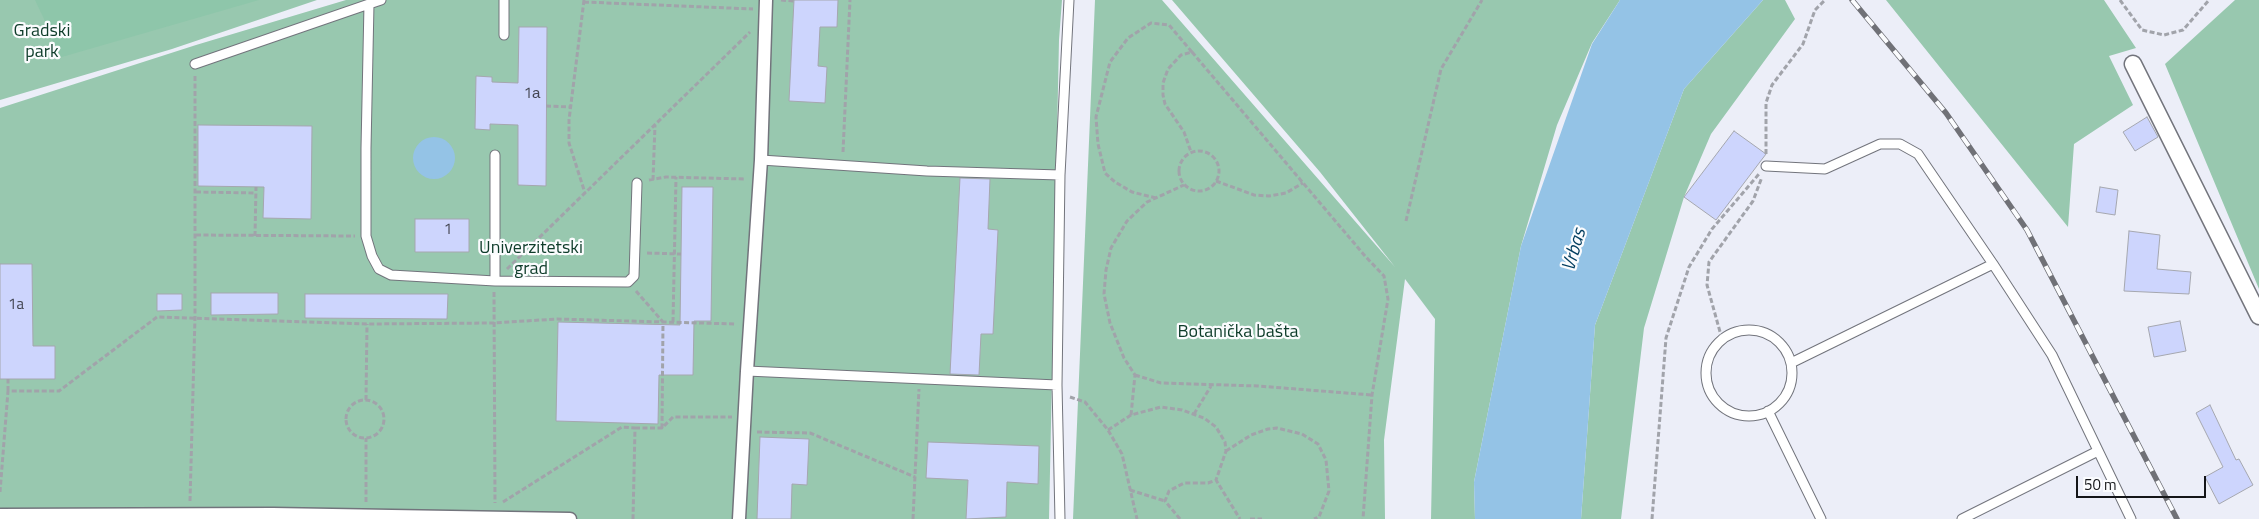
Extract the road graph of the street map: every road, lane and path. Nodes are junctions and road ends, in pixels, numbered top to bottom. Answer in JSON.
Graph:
{"nodes":[{"id":1,"x":381,"y":0,"type":"edge"},
{"id":2,"x":504,"y":0,"type":"edge"},
{"id":3,"x":778,"y":0,"type":"edge"},
{"id":4,"x":850,"y":0,"type":"edge"},
{"id":5,"x":1069,"y":0,"type":"edge"},
{"id":6,"x":1482,"y":0,"type":"edge"},
{"id":7,"x":1825,"y":0,"type":"edge"},
{"id":8,"x":2120,"y":0,"type":"edge"},
{"id":9,"x":2209,"y":0,"type":"edge"},
{"id":10,"x":584,"y":1,"type":"edge"},
{"id":11,"x":794,"y":1,"type":"edge"},
{"id":12,"x":369,"y":4,"type":"junction"},
{"id":13,"x":765,"y":9,"type":"edge"},
{"id":14,"x":504,"y":35,"type":"dead end"},
{"id":15,"x":1192,"y":52,"type":"junction"},
{"id":16,"x":195,"y":64,"type":"joint"},
{"id":17,"x":2133,"y":64,"type":"dead end"},
{"id":18,"x":546,"y":106,"type":"dead end"},
{"id":19,"x":570,"y":108,"type":"junction"},
{"id":20,"x":655,"y":126,"type":"junction"},
{"id":21,"x":1191,"y":152,"type":"junction"},
{"id":22,"x":496,"y":155,"type":"dead end"},
{"id":23,"x":761,"y":160,"type":"junction"},
{"id":24,"x":842,"y":166,"type":"junction"},
{"id":25,"x":1766,"y":166,"type":"junction"},
{"id":26,"x":1060,"y":175,"type":"junction"},
{"id":27,"x":676,"y":177,"type":"junction"},
{"id":28,"x":653,"y":180,"type":"junction"},
{"id":29,"x":760,"y":180,"type":"junction"},
{"id":30,"x":1216,"y":181,"type":"junction"},
{"id":31,"x":637,"y":183,"type":"joint"},
{"id":32,"x":1303,"y":183,"type":"junction"},
{"id":33,"x":1184,"y":185,"type":"junction"},
{"id":34,"x":256,"y":187,"type":"dead end"},
{"id":35,"x":196,"y":192,"type":"junction"},
{"id":36,"x":256,"y":193,"type":"junction"},
{"id":37,"x":585,"y":193,"type":"junction"},
{"id":38,"x":1156,"y":198,"type":"junction"},
{"id":39,"x":1406,"y":221,"type":"dead end"},
{"id":40,"x":196,"y":235,"type":"junction"},
{"id":41,"x":255,"y":236,"type":"junction"},
{"id":42,"x":366,"y":236,"type":"junction"},
{"id":43,"x":634,"y":253,"type":"junction"},
{"id":44,"x":674,"y":254,"type":"junction"},
{"id":45,"x":681,"y":254,"type":"dead end"},
{"id":46,"x":1993,"y":264,"type":"junction"},
{"id":47,"x":494,"y":281,"type":"junction"},
{"id":48,"x":628,"y":282,"type":"junction"},
{"id":49,"x":2259,"y":316,"type":"edge"},
{"id":50,"x":195,"y":317,"type":"junction"},
{"id":51,"x":663,"y":322,"type":"junction"},
{"id":52,"x":674,"y":322,"type":"junction"},
{"id":53,"x":493,"y":323,"type":"junction"},
{"id":54,"x":367,"y":324,"type":"junction"},
{"id":55,"x":750,"y":324,"type":"junction"},
{"id":56,"x":1722,"y":339,"type":"junction"},
{"id":57,"x":1791,"y":363,"type":"junction"},
{"id":58,"x":747,"y":371,"type":"junction"},
{"id":59,"x":1135,"y":375,"type":"junction"},
{"id":60,"x":8,"y":379,"type":"dead end"},
{"id":61,"x":919,"y":379,"type":"junction"},
{"id":62,"x":1212,"y":386,"type":"junction"},
{"id":63,"x":1057,"y":389,"type":"junction"},
{"id":64,"x":8,"y":391,"type":"junction"},
{"id":65,"x":1372,"y":395,"type":"junction"},
{"id":66,"x":366,"y":400,"type":"junction"},
{"id":67,"x":1768,"y":411,"type":"junction"},
{"id":68,"x":1194,"y":414,"type":"junction"},
{"id":69,"x":1131,"y":415,"type":"junction"},
{"id":70,"x":744,"y":416,"type":"junction"},
{"id":71,"x":635,"y":428,"type":"junction"},
{"id":72,"x":662,"y":428,"type":"junction"},
{"id":73,"x":1108,"y":430,"type":"junction"},
{"id":74,"x":744,"y":431,"type":"junction"},
{"id":75,"x":366,"y":438,"type":"junction"},
{"id":76,"x":1226,"y":451,"type":"junction"},
{"id":77,"x":2098,"y":451,"type":"junction"},
{"id":78,"x":915,"y":477,"type":"junction"},
{"id":79,"x":1216,"y":480,"type":"junction"},
{"id":80,"x":1130,"y":490,"type":"junction"},
{"id":81,"x":0,"y":492,"type":"edge"},
{"id":82,"x":1166,"y":501,"type":"junction"},
{"id":83,"x":189,"y":514,"type":"junction"},
{"id":84,"x":0,"y":515,"type":"edge"},
{"id":85,"x":366,"y":515,"type":"junction"},
{"id":86,"x":1319,"y":518,"type":"edge"},
{"id":87,"x":570,"y":519,"type":"edge"},
{"id":88,"x":633,"y":519,"type":"edge"},
{"id":89,"x":739,"y":519,"type":"edge"},
{"id":90,"x":913,"y":519,"type":"edge"},
{"id":91,"x":1060,"y":519,"type":"edge"},
{"id":92,"x":1137,"y":519,"type":"edge"},
{"id":93,"x":1180,"y":519,"type":"edge"},
{"id":94,"x":1240,"y":519,"type":"edge"},
{"id":95,"x":1250,"y":519,"type":"edge"},
{"id":96,"x":1262,"y":519,"type":"edge"},
{"id":97,"x":1314,"y":519,"type":"edge"},
{"id":98,"x":1362,"y":519,"type":"edge"},
{"id":99,"x":1652,"y":519,"type":"edge"},
{"id":100,"x":1821,"y":519,"type":"edge"},
{"id":101,"x":1962,"y":519,"type":"edge"},
{"id":102,"x":2131,"y":519,"type":"edge"}],
"edges":[{"from":1,"to":12,"type":"lane"},
{"from":2,"to":14,"type":"lane"},
{"from":3,"to":11,"type":"path"},
{"from":4,"to":24,"type":"path"},
{"from":5,"to":26,"type":"lane"},
{"from":6,"to":39,"type":"path"},
{"from":7,"to":25,"type":"path"},
{"from":8,"to":9,"type":"path"},
{"from":10,"to":13,"type":"path"},
{"from":10,"to":19,"type":"path"},
{"from":12,"to":16,"type":"lane"},
{"from":12,"to":42,"type":"lane"},
{"from":13,"to":20,"type":"path"},
{"from":13,"to":23,"type":"street"},
{"from":15,"to":21,"type":"path"},
{"from":15,"to":32,"type":"path"},
{"from":15,"to":38,"type":"path"},
{"from":16,"to":35,"type":"path"},
{"from":17,"to":49,"type":"street"},
{"from":18,"to":19,"type":"path"},
{"from":19,"to":37,"type":"path"},
{"from":20,"to":28,"type":"path"},
{"from":20,"to":37,"type":"path"},
{"from":21,"to":30,"type":"path"},
{"from":21,"to":33,"type":"path"},
{"from":22,"to":47,"type":"lane"},
{"from":23,"to":24,"type":"lane"},
{"from":23,"to":29,"type":"street"},
{"from":24,"to":26,"type":"lane"},
{"from":25,"to":46,"type":"lane"},
{"from":25,"to":56,"type":"path"},
{"from":25,"to":99,"type":"path"},
{"from":26,"to":63,"type":"lane"},
{"from":27,"to":28,"type":"path"},
{"from":27,"to":29,"type":"path"},
{"from":27,"to":44,"type":"path"},
{"from":28,"to":31,"type":"path"},
{"from":29,"to":55,"type":"street"},
{"from":30,"to":32,"type":"path"},
{"from":30,"to":33,"type":"path"},
{"from":31,"to":43,"type":"lane"},
{"from":32,"to":65,"type":"path"},
{"from":33,"to":38,"type":"path"},
{"from":34,"to":36,"type":"path"},
{"from":35,"to":36,"type":"path"},
{"from":35,"to":40,"type":"path"},
{"from":36,"to":41,"type":"path"},
{"from":37,"to":47,"type":"path"},
{"from":38,"to":59,"type":"path"},
{"from":40,"to":41,"type":"path"},
{"from":40,"to":50,"type":"path"},
{"from":41,"to":42,"type":"path"},
{"from":42,"to":47,"type":"lane"},
{"from":43,"to":44,"type":"path"},
{"from":43,"to":48,"type":"lane"},
{"from":44,"to":45,"type":"path"},
{"from":44,"to":52,"type":"path"},
{"from":46,"to":57,"type":"lane"},
{"from":46,"to":77,"type":"lane"},
{"from":47,"to":48,"type":"lane"},
{"from":47,"to":53,"type":"path"},
{"from":48,"to":51,"type":"path"},
{"from":50,"to":54,"type":"path"},
{"from":50,"to":64,"type":"path"},
{"from":50,"to":83,"type":"path"},
{"from":51,"to":52,"type":"path"},
{"from":51,"to":53,"type":"path"},
{"from":51,"to":72,"type":"path"},
{"from":52,"to":55,"type":"path"},
{"from":53,"to":54,"type":"path"},
{"from":53,"to":71,"type":"path"},
{"from":54,"to":66,"type":"path"},
{"from":55,"to":58,"type":"street"},
{"from":56,"to":57,"type":"lane"},
{"from":56,"to":67,"type":"lane"},
{"from":57,"to":67,"type":"lane"},
{"from":58,"to":61,"type":"lane"},
{"from":58,"to":70,"type":"street"},
{"from":59,"to":62,"type":"path"},
{"from":59,"to":69,"type":"path"},
{"from":60,"to":64,"type":"path"},
{"from":61,"to":63,"type":"lane"},
{"from":61,"to":78,"type":"path"},
{"from":62,"to":65,"type":"path"},
{"from":62,"to":68,"type":"path"},
{"from":63,"to":73,"type":"path"},
{"from":63,"to":91,"type":"lane"},
{"from":64,"to":81,"type":"path"},
{"from":65,"to":98,"type":"path"},
{"from":66,"to":75,"type":"path"},
{"from":66,"to":75,"type":"path"},
{"from":67,"to":100,"type":"lane"},
{"from":68,"to":69,"type":"path"},
{"from":68,"to":76,"type":"path"},
{"from":69,"to":73,"type":"path"},
{"from":70,"to":72,"type":"path"},
{"from":70,"to":74,"type":"street"},
{"from":71,"to":72,"type":"path"},
{"from":71,"to":88,"type":"path"},
{"from":73,"to":80,"type":"path"},
{"from":74,"to":78,"type":"path"},
{"from":74,"to":89,"type":"street"},
{"from":75,"to":85,"type":"path"},
{"from":76,"to":79,"type":"path"},
{"from":76,"to":86,"type":"path"},
{"from":77,"to":101,"type":"lane"},
{"from":77,"to":102,"type":"lane"},
{"from":78,"to":90,"type":"path"},
{"from":79,"to":82,"type":"path"},
{"from":79,"to":94,"type":"path"},
{"from":80,"to":82,"type":"path"},
{"from":80,"to":92,"type":"path"},
{"from":82,"to":93,"type":"path"},
{"from":83,"to":84,"type":"street"},
{"from":83,"to":85,"type":"street"},
{"from":85,"to":87,"type":"street"},
{"from":86,"to":97,"type":"path"},
{"from":95,"to":96,"type":"path"}]}
